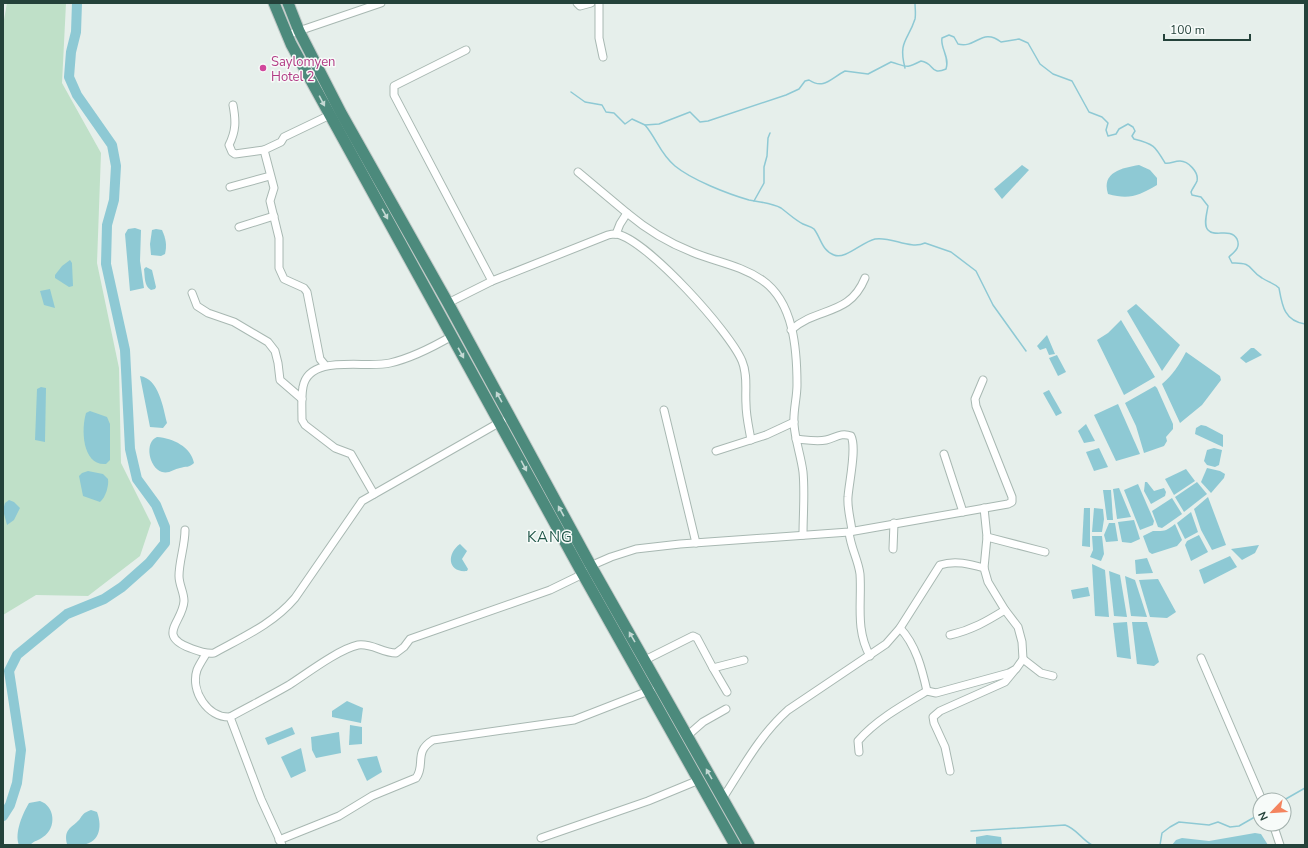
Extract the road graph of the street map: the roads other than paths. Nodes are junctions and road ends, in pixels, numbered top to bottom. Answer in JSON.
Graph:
{"nodes":[{"id":1,"x":274,"y":3,"type":"edge"},
{"id":2,"x":288,"y":3,"type":"edge"},
{"id":3,"x":381,"y":3,"type":"edge"},
{"id":4,"x":577,"y":3,"type":"edge"},
{"id":5,"x":591,"y":3,"type":"edge"},
{"id":6,"x":599,"y":3,"type":"edge"},
{"id":7,"x":299,"y":31,"type":"junction"},
{"id":8,"x":287,"y":35,"type":"junction"},
{"id":9,"x":466,"y":50,"type":"dead end"},
{"id":10,"x":603,"y":57,"type":"dead end"},
{"id":11,"x":233,"y":105,"type":"dead end"},
{"id":12,"x":330,"y":115,"type":"junction"},
{"id":13,"x":264,"y":150,"type":"junction"},
{"id":14,"x":367,"y":171,"type":"junction"},
{"id":15,"x":578,"y":172,"type":"dead end"},
{"id":16,"x":270,"y":176,"type":"junction"},
{"id":17,"x":230,"y":187,"type":"dead end"},
{"id":18,"x":627,"y":213,"type":"junction"},
{"id":19,"x":274,"y":216,"type":"junction"},
{"id":20,"x":239,"y":228,"type":"dead end"},
{"id":21,"x":616,"y":234,"type":"junction"},
{"id":22,"x":865,"y":278,"type":"dead end"},
{"id":23,"x":492,"y":281,"type":"junction"},
{"id":24,"x":192,"y":293,"type":"dead end"},
{"id":25,"x":448,"y":303,"type":"junction"},
{"id":26,"x":791,"y":330,"type":"junction"},
{"id":27,"x":452,"y":336,"type":"junction"},
{"id":28,"x":325,"y":365,"type":"junction"},
{"id":29,"x":983,"y":380,"type":"dead end"},
{"id":30,"x":302,"y":399,"type":"junction"},
{"id":31,"x":664,"y":410,"type":"dead end"},
{"id":32,"x":505,"y":419,"type":"junction"},
{"id":33,"x":794,"y":422,"type":"junction"},
{"id":34,"x":796,"y":439,"type":"junction"},
{"id":35,"x":751,"y":440,"type":"junction"},
{"id":36,"x":716,"y":451,"type":"dead end"},
{"id":37,"x":944,"y":454,"type":"dead end"},
{"id":38,"x":374,"y":494,"type":"junction"},
{"id":39,"x":984,"y":508,"type":"junction"},
{"id":40,"x":963,"y":512,"type":"junction"},
{"id":41,"x":894,"y":523,"type":"junction"},
{"id":42,"x":185,"y":530,"type":"dead end"},
{"id":43,"x":851,"y":532,"type":"junction"},
{"id":44,"x":803,"y":535,"type":"junction"},
{"id":45,"x":987,"y":537,"type":"junction"},
{"id":46,"x":696,"y":543,"type":"junction"},
{"id":47,"x":893,"y":549,"type":"dead end"},
{"id":48,"x":1045,"y":552,"type":"dead end"},
{"id":49,"x":984,"y":568,"type":"junction"},
{"id":50,"x":585,"y":570,"type":"junction"},
{"id":51,"x":1005,"y":610,"type":"junction"},
{"id":52,"x":900,"y":628,"type":"junction"},
{"id":53,"x":950,"y":635,"type":"dead end"},
{"id":54,"x":206,"y":654,"type":"junction"},
{"id":55,"x":870,"y":656,"type":"junction"},
{"id":56,"x":1201,"y":658,"type":"dead end"},
{"id":57,"x":1023,"y":659,"type":"junction"},
{"id":58,"x":645,"y":660,"type":"junction"},
{"id":59,"x":744,"y":660,"type":"dead end"},
{"id":60,"x":713,"y":668,"type":"junction"},
{"id":61,"x":1016,"y":669,"type":"junction"},
{"id":62,"x":1053,"y":676,"type":"dead end"},
{"id":63,"x":660,"y":686,"type":"junction"},
{"id":64,"x":650,"y":690,"type":"junction"},
{"id":65,"x":927,"y":691,"type":"junction"},
{"id":66,"x":727,"y":692,"type":"dead end"},
{"id":67,"x":726,"y":710,"type":"dead end"},
{"id":68,"x":230,"y":717,"type":"junction"},
{"id":69,"x":687,"y":736,"type":"junction"},
{"id":70,"x":859,"y":752,"type":"dead end"},
{"id":71,"x":950,"y":771,"type":"dead end"},
{"id":72,"x":699,"y":780,"type":"junction"},
{"id":73,"x":1259,"y":792,"type":"edge"},
{"id":74,"x":723,"y":798,"type":"junction"},
{"id":75,"x":1276,"y":832,"type":"edge"},
{"id":76,"x":541,"y":838,"type":"dead end"},
{"id":77,"x":281,"y":842,"type":"edge"},
{"id":78,"x":735,"y":845,"type":"edge"},
{"id":79,"x":749,"y":845,"type":"edge"},
{"id":80,"x":1280,"y":845,"type":"edge"}],
"edges":[{"from":1,"to":8,"type":"highway"},
{"from":2,"to":7,"type":"highway"},
{"from":3,"to":7,"type":"street"},
{"from":4,"to":5,"type":"street"},
{"from":6,"to":10,"type":"street"},
{"from":7,"to":8,"type":"street"},
{"from":7,"to":14,"type":"highway"},
{"from":8,"to":12,"type":"highway","one_way":true},
{"from":9,"to":23,"type":"street"},
{"from":11,"to":13,"type":"street"},
{"from":12,"to":13,"type":"street"},
{"from":12,"to":14,"type":"highway"},
{"from":13,"to":16,"type":"street"},
{"from":14,"to":25,"type":"highway"},
{"from":14,"to":27,"type":"highway","one_way":true},
{"from":15,"to":18,"type":"street"},
{"from":16,"to":17,"type":"street"},
{"from":16,"to":19,"type":"street"},
{"from":18,"to":21,"type":"street"},
{"from":18,"to":26,"type":"street"},
{"from":19,"to":20,"type":"street"},
{"from":19,"to":28,"type":"street"},
{"from":21,"to":23,"type":"street"},
{"from":21,"to":35,"type":"street"},
{"from":22,"to":26,"type":"street"},
{"from":23,"to":25,"type":"street"},
{"from":24,"to":30,"type":"street"},
{"from":32,"to":25,"type":"highway","one_way":true},
{"from":26,"to":33,"type":"street"},
{"from":27,"to":28,"type":"street"},
{"from":27,"to":32,"type":"highway","one_way":true},
{"from":28,"to":30,"type":"street"},
{"from":29,"to":39,"type":"street"},
{"from":30,"to":38,"type":"street"},
{"from":31,"to":46,"type":"street"},
{"from":32,"to":38,"type":"street"},
{"from":32,"to":50,"type":"highway"},
{"from":33,"to":34,"type":"street"},
{"from":33,"to":35,"type":"street"},
{"from":34,"to":43,"type":"street"},
{"from":34,"to":44,"type":"street"},
{"from":35,"to":36,"type":"street"},
{"from":37,"to":40,"type":"street"},
{"from":38,"to":54,"type":"street"},
{"from":39,"to":40,"type":"street"},
{"from":39,"to":45,"type":"street"},
{"from":40,"to":41,"type":"street"},
{"from":41,"to":43,"type":"street"},
{"from":41,"to":47,"type":"street"},
{"from":42,"to":54,"type":"street"},
{"from":43,"to":44,"type":"street"},
{"from":43,"to":55,"type":"street"},
{"from":44,"to":46,"type":"street"},
{"from":45,"to":48,"type":"street"},
{"from":45,"to":49,"type":"street"},
{"from":46,"to":50,"type":"street"},
{"from":49,"to":51,"type":"street"},
{"from":49,"to":52,"type":"street"},
{"from":58,"to":50,"type":"highway","one_way":true},
{"from":50,"to":64,"type":"highway"},
{"from":50,"to":68,"type":"street"},
{"from":51,"to":53,"type":"street"},
{"from":51,"to":57,"type":"street"},
{"from":52,"to":55,"type":"street"},
{"from":52,"to":65,"type":"street"},
{"from":54,"to":68,"type":"street"},
{"from":55,"to":74,"type":"street"},
{"from":56,"to":73,"type":"street"},
{"from":57,"to":61,"type":"street"},
{"from":57,"to":62,"type":"street"},
{"from":58,"to":60,"type":"street"},
{"from":58,"to":63,"type":"highway"},
{"from":59,"to":60,"type":"street"},
{"from":60,"to":66,"type":"street"},
{"from":61,"to":65,"type":"street"},
{"from":61,"to":71,"type":"street"},
{"from":63,"to":64,"type":"street"},
{"from":63,"to":69,"type":"highway"},
{"from":64,"to":72,"type":"highway"},
{"from":64,"to":77,"type":"street"},
{"from":65,"to":70,"type":"street"},
{"from":67,"to":69,"type":"street"},
{"from":68,"to":77,"type":"street"},
{"from":74,"to":69,"type":"highway","one_way":true},
{"from":72,"to":76,"type":"street"},
{"from":72,"to":78,"type":"highway"},
{"from":74,"to":79,"type":"highway"},
{"from":75,"to":80,"type":"street"}]}
